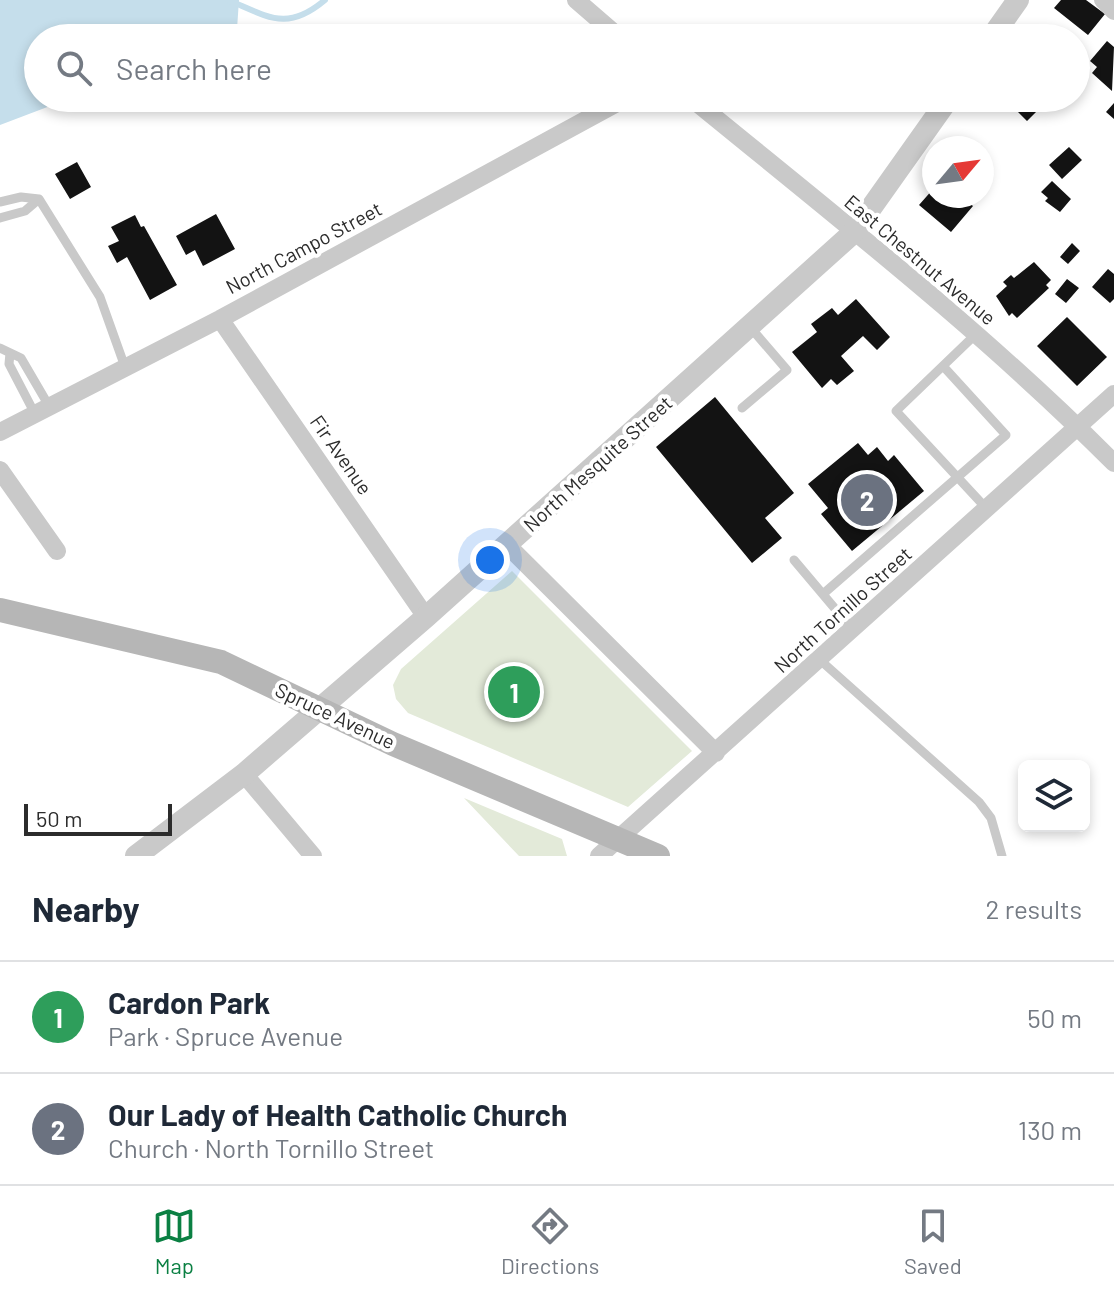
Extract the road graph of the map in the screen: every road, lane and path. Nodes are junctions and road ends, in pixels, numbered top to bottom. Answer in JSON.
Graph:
{"nodes":[{"id":1,"x":576,"y":0,"type":"edge"},
{"id":2,"x":1018,"y":0,"type":"edge"},
{"id":3,"x":1103,"y":0,"type":"edge"},
{"id":4,"x":1114,"y":11,"type":"edge"},
{"id":5,"x":604,"y":24,"type":"edge"},
{"id":6,"x":1001,"y":24,"type":"edge"},
{"id":7,"x":600,"y":112,"type":"edge"},
{"id":8,"x":708,"y":112,"type":"edge"},
{"id":9,"x":939,"y":112,"type":"edge"},
{"id":10,"x":39,"y":199,"type":"junction"},
{"id":11,"x":0,"y":202,"type":"edge"},
{"id":12,"x":0,"y":218,"type":"edge"},
{"id":13,"x":854,"y":232,"type":"junction"},
{"id":14,"x":220,"y":319,"type":"junction"},
{"id":15,"x":750,"y":327,"type":"junction"},
{"id":16,"x":975,"y":335,"type":"junction"},
{"id":17,"x":5,"y":351,"type":"edge"},
{"id":18,"x":943,"y":366,"type":"junction"},
{"id":19,"x":125,"y":367,"type":"junction"},
{"id":20,"x":1114,"y":394,"type":"edge"},
{"id":21,"x":742,"y":408,"type":"dead end"},
{"id":22,"x":42,"y":410,"type":"junction"},
{"id":23,"x":1079,"y":427,"type":"junction"},
{"id":24,"x":0,"y":432,"type":"edge"},
{"id":25,"x":1114,"y":463,"type":"edge"},
{"id":26,"x":0,"y":470,"type":"edge"},
{"id":27,"x":957,"y":477,"type":"junction"},
{"id":28,"x":987,"y":509,"type":"junction"},
{"id":29,"x":508,"y":546,"type":"junction"},
{"id":30,"x":57,"y":551,"type":"dead end"},
{"id":31,"x":794,"y":560,"type":"dead end"},
{"id":32,"x":823,"y":594,"type":"junction"},
{"id":33,"x":0,"y":610,"type":"edge"},
{"id":34,"x":426,"y":617,"type":"junction"},
{"id":35,"x":853,"y":630,"type":"junction"},
{"id":36,"x":820,"y":660,"type":"junction"},
{"id":37,"x":320,"y":709,"type":"junction"},
{"id":38,"x":716,"y":753,"type":"junction"},
{"id":39,"x":244,"y":774,"type":"junction"},
{"id":40,"x":619,"y":838,"type":"junction"},
{"id":41,"x":136,"y":856,"type":"edge"},
{"id":42,"x":313,"y":856,"type":"edge"},
{"id":43,"x":599,"y":856,"type":"edge"},
{"id":44,"x":658,"y":856,"type":"edge"},
{"id":45,"x":1002,"y":856,"type":"edge"}],
"edges":[{"from":1,"to":5,"type":"street"},
{"from":2,"to":6,"type":"street"},
{"from":3,"to":4,"type":"street"},
{"from":7,"to":14,"type":"street","name":"North Campo Street"},
{"from":8,"to":13,"type":"street","name":"East Chestnut Avenue"},
{"from":9,"to":13,"type":"street","name":"North Mesquite Street"},
{"from":10,"to":11,"type":"lane"},
{"from":10,"to":12,"type":"lane"},
{"from":10,"to":19,"type":"lane"},
{"from":13,"to":15,"type":"street","name":"North Mesquite Street"},
{"from":13,"to":16,"type":"street","name":"East Chestnut Avenue"},
{"from":14,"to":19,"type":"street","name":"North Campo Street"},
{"from":14,"to":34,"type":"street","name":"Fir Avenue"},
{"from":15,"to":21,"type":"lane"},
{"from":15,"to":29,"type":"street","name":"North Mesquite Street"},
{"from":16,"to":18,"type":"lane"},
{"from":16,"to":23,"type":"street","name":"East Chestnut Avenue"},
{"from":17,"to":22,"type":"lane"},
{"from":17,"to":22,"type":"lane"},
{"from":18,"to":27,"type":"lane"},
{"from":18,"to":27,"type":"lane"},
{"from":19,"to":22,"type":"street","name":"North Campo Street"},
{"from":20,"to":23,"type":"street","name":"North Tornillo Street"},
{"from":22,"to":24,"type":"street","name":"North Campo Street"},
{"from":23,"to":25,"type":"street","name":"East Chestnut Avenue"},
{"from":23,"to":28,"type":"street","name":"North Tornillo Street"},
{"from":26,"to":30,"type":"street"},
{"from":27,"to":28,"type":"lane"},
{"from":27,"to":32,"type":"lane"},
{"from":28,"to":35,"type":"street","name":"North Tornillo Street"},
{"from":29,"to":34,"type":"street","name":"North Mesquite Street"},
{"from":29,"to":38,"type":"street"},
{"from":31,"to":32,"type":"lane"},
{"from":32,"to":35,"type":"lane"},
{"from":33,"to":37,"type":"main road","name":"Spruce Avenue"},
{"from":34,"to":37,"type":"street","name":"North Mesquite Street"},
{"from":35,"to":36,"type":"street","name":"North Tornillo Street"},
{"from":36,"to":38,"type":"street","name":"North Tornillo Street"},
{"from":36,"to":45,"type":"lane"},
{"from":37,"to":39,"type":"street","name":"North Mesquite Street"},
{"from":37,"to":40,"type":"main road","name":"Spruce Avenue"},
{"from":38,"to":40,"type":"street","name":"North Tornillo Street"},
{"from":39,"to":41,"type":"street","name":"North Mesquite Street"},
{"from":39,"to":42,"type":"street"},
{"from":40,"to":43,"type":"street","name":"North Tornillo Street"},
{"from":40,"to":44,"type":"main road","name":"Spruce Avenue"}]}
